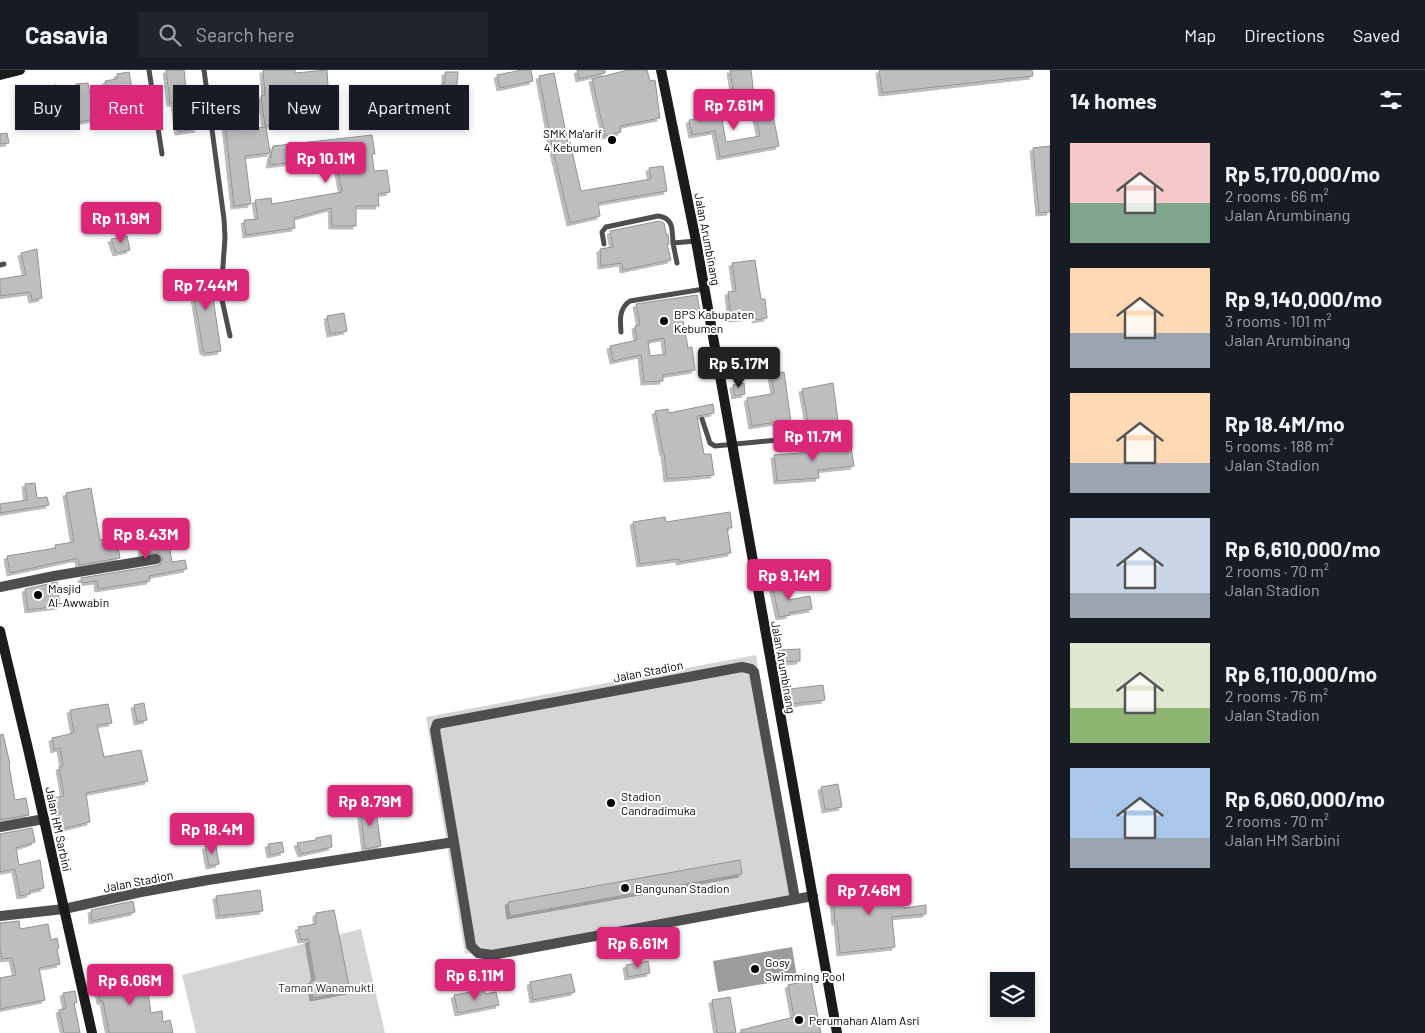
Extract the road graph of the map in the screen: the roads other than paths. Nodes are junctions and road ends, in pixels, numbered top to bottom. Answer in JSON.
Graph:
{"nodes":[{"id":1,"x":20,"y":70,"type":"edge"},
{"id":2,"x":148,"y":70,"type":"edge"},
{"id":3,"x":204,"y":70,"type":"edge"},
{"id":4,"x":661,"y":70,"type":"edge"},
{"id":5,"x":0,"y":74,"type":"edge"},
{"id":6,"x":162,"y":154,"type":"dead end"},
{"id":7,"x":696,"y":241,"type":"junction"},
{"id":8,"x":674,"y":243,"type":"junction"},
{"id":9,"x":604,"y":244,"type":"dead end"},
{"id":10,"x":677,"y":263,"type":"dead end"},
{"id":11,"x":705,"y":289,"type":"junction"},
{"id":12,"x":621,"y":332,"type":"dead end"},
{"id":13,"x":230,"y":336,"type":"dead end"},
{"id":14,"x":702,"y":419,"type":"dead end"},
{"id":15,"x":841,"y":434,"type":"dead end"},
{"id":16,"x":732,"y":443,"type":"junction"},
{"id":17,"x":156,"y":559,"type":"dead end"},
{"id":18,"x":0,"y":587,"type":"edge"},
{"id":19,"x":0,"y":631,"type":"edge"},
{"id":20,"x":44,"y":819,"type":"junction"},
{"id":21,"x":0,"y":827,"type":"edge"},
{"id":22,"x":454,"y":842,"type":"junction"},
{"id":23,"x":813,"y":896,"type":"junction"},
{"id":24,"x":795,"y":899,"type":"junction"},
{"id":25,"x":64,"y":909,"type":"junction"},
{"id":26,"x":0,"y":916,"type":"edge"},
{"id":27,"x":92,"y":1033,"type":"edge"},
{"id":28,"x":837,"y":1033,"type":"edge"}],
"edges":[{"from":1,"to":5,"type":"main road"},
{"from":2,"to":6,"type":"lane"},
{"from":3,"to":13,"type":"lane"},
{"from":4,"to":7,"type":"main road","name":"Jalan Arumbinang"},
{"from":7,"to":8,"type":"lane"},
{"from":7,"to":11,"type":"main road","name":"Jalan Arumbinang"},
{"from":8,"to":9,"type":"lane"},
{"from":8,"to":10,"type":"lane"},
{"from":11,"to":12,"type":"lane"},
{"from":11,"to":16,"type":"main road","name":"Jalan Arumbinang"},
{"from":14,"to":16,"type":"lane"},
{"from":15,"to":16,"type":"lane"},
{"from":16,"to":23,"type":"main road","name":"Jalan Arumbinang"},
{"from":17,"to":18,"type":"street"},
{"from":19,"to":20,"type":"main road","name":"Jalan HM Sarbini"},
{"from":20,"to":21,"type":"street"},
{"from":20,"to":25,"type":"main road","name":"Jalan HM Sarbini"},
{"from":22,"to":24,"type":"street","name":"Jalan Stadion"},
{"from":22,"to":24,"type":"street","name":"Jalan Stadion"},
{"from":22,"to":25,"type":"street","name":"Jalan Stadion"},
{"from":23,"to":24,"type":"street","name":"Jalan Stadion"},
{"from":23,"to":28,"type":"main road","name":"Jalan Arumbinang"},
{"from":25,"to":26,"type":"street","name":"Jalan Stadion"},
{"from":25,"to":27,"type":"main road","name":"Jalan HM Sarbini"}]}
